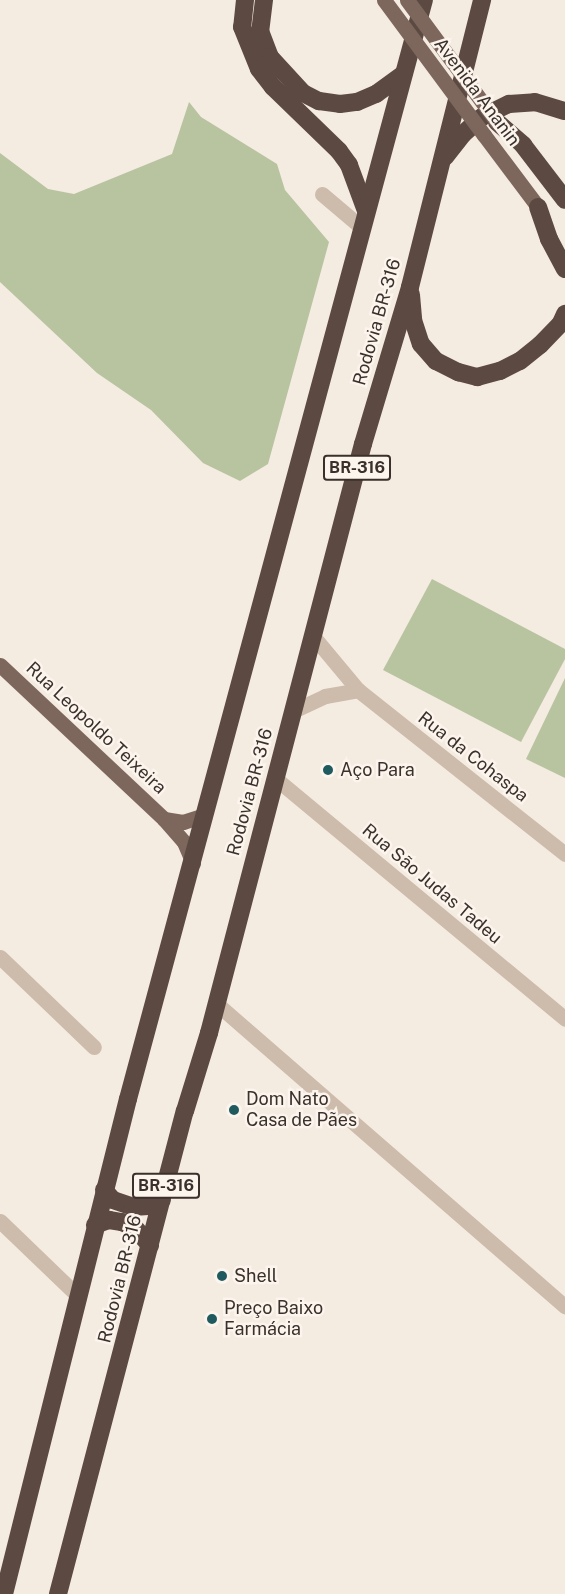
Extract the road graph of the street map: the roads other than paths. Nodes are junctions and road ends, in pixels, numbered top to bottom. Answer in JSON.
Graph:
{"nodes":[{"id":1,"x":245,"y":0,"type":"edge"},
{"id":2,"x":264,"y":0,"type":"edge"},
{"id":3,"x":384,"y":0,"type":"edge"},
{"id":4,"x":407,"y":0,"type":"edge"},
{"id":5,"x":424,"y":0,"type":"edge"},
{"id":6,"x":482,"y":0,"type":"edge"},
{"id":7,"x":404,"y":74,"type":"junction"},
{"id":8,"x":565,"y":111,"type":"edge"},
{"id":9,"x":491,"y":128,"type":"junction"},
{"id":10,"x":444,"y":159,"type":"junction"},
{"id":11,"x":322,"y":194,"type":"dead end"},
{"id":12,"x":565,"y":201,"type":"edge"},
{"id":13,"x":538,"y":207,"type":"joint"},
{"id":14,"x":364,"y":219,"type":"junction"},
{"id":15,"x":565,"y":269,"type":"edge"},
{"id":16,"x":410,"y":287,"type":"junction"},
{"id":17,"x":565,"y":314,"type":"edge"},
{"id":18,"x":314,"y":636,"type":"junction"},
{"id":19,"x":0,"y":665,"type":"edge"},
{"id":20,"x":358,"y":690,"type":"junction"},
{"id":21,"x":293,"y":711,"type":"junction"},
{"id":22,"x":275,"y":778,"type":"junction"},
{"id":23,"x":205,"y":814,"type":"junction"},
{"id":24,"x":164,"y":819,"type":"junction"},
{"id":25,"x":565,"y":854,"type":"edge"},
{"id":26,"x":193,"y":863,"type":"junction"},
{"id":27,"x":0,"y":957,"type":"edge"},
{"id":28,"x":217,"y":1004,"type":"junction"},
{"id":29,"x":565,"y":1019,"type":"edge"},
{"id":30,"x":94,"y":1047,"type":"dead end"},
{"id":31,"x":104,"y":1190,"type":"junction"},
{"id":32,"x":162,"y":1200,"type":"junction"},
{"id":33,"x":0,"y":1221,"type":"edge"},
{"id":34,"x":95,"y":1225,"type":"junction"},
{"id":35,"x":150,"y":1245,"type":"junction"},
{"id":36,"x":77,"y":1295,"type":"junction"},
{"id":37,"x":565,"y":1306,"type":"edge"},
{"id":38,"x":4,"y":1594,"type":"edge"},
{"id":39,"x":58,"y":1594,"type":"edge"}],
"edges":[{"from":1,"to":14,"type":"highway"},
{"from":2,"to":7,"type":"highway"},
{"from":3,"to":9,"type":"main road","name":"Avenida Ananin","bridge":true},
{"from":4,"to":9,"type":"main road","name":"Avenida Ananin","bridge":true},
{"from":5,"to":7,"type":"highway","name":"Rodovia BR-316","number":"BR-316"},
{"from":6,"to":10,"type":"highway","name":"Rodovia BR-316","number":"BR-316"},
{"from":7,"to":14,"type":"highway","name":"Rodovia BR-316","number":"BR-316"},
{"from":8,"to":10,"type":"highway"},
{"from":9,"to":12,"type":"highway"},
{"from":9,"to":13,"type":"main road","name":"Avenida Ananin"},
{"from":10,"to":16,"type":"highway","name":"Rodovia BR-316","number":"BR-316"},
{"from":11,"to":14,"type":"street"},
{"from":13,"to":15,"type":"highway"},
{"from":14,"to":23,"type":"highway","name":"Rodovia BR-316","number":"BR-316"},
{"from":16,"to":17,"type":"highway"},
{"from":16,"to":18,"type":"highway","name":"Rodovia BR-316","number":"BR-316"},
{"from":18,"to":20,"type":"street","name":"Rua da Cohaspa"},
{"from":18,"to":21,"type":"highway","name":"Rodovia BR-316","number":"BR-316"},
{"from":19,"to":24,"type":"main road","name":"Rua Leopoldo Teixeira"},
{"from":20,"to":21,"type":"street"},
{"from":20,"to":25,"type":"street","name":"Rua da Cohaspa"},
{"from":21,"to":22,"type":"highway","name":"Rodovia BR-316","number":"BR-316"},
{"from":22,"to":28,"type":"highway","name":"Rodovia BR-316","number":"BR-316"},
{"from":22,"to":29,"type":"street","name":"Rua São Judas Tadeu"},
{"from":23,"to":24,"type":"main road","name":"Rua Leopoldo Teixeira"},
{"from":23,"to":26,"type":"highway","number":"BR-316"},
{"from":24,"to":26,"type":"main road","name":"Rua Leopoldo Teixeira"},
{"from":26,"to":31,"type":"highway","number":"BR-316"},
{"from":27,"to":30,"type":"street"},
{"from":28,"to":32,"type":"highway","name":"Rodovia BR-316","number":"BR-316"},
{"from":28,"to":37,"type":"street"},
{"from":31,"to":32,"type":"highway"},
{"from":31,"to":34,"type":"highway","number":"BR-316"},
{"from":32,"to":35,"type":"highway","name":"Rodovia BR-316","number":"BR-316"},
{"from":33,"to":36,"type":"street"},
{"from":34,"to":35,"type":"highway"},
{"from":34,"to":36,"type":"highway","number":"BR-316"},
{"from":35,"to":39,"type":"highway","name":"Rodovia BR-316","number":"BR-316"},
{"from":36,"to":38,"type":"highway","number":"BR-316"}]}
